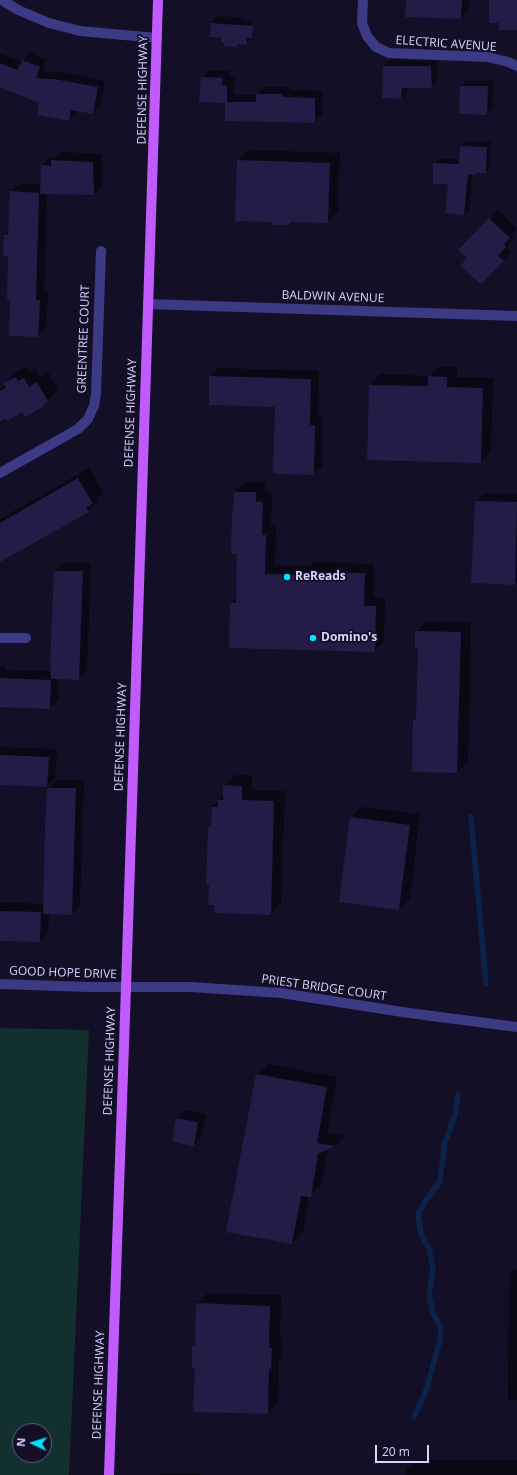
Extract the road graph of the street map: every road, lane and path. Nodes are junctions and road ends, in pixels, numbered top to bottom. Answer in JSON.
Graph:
{"nodes":[{"id":1,"x":2,"y":0,"type":"edge"},
{"id":2,"x":158,"y":0,"type":"edge"},
{"id":3,"x":363,"y":0,"type":"edge"},
{"id":4,"x":157,"y":38,"type":"junction"},
{"id":5,"x":517,"y":66,"type":"edge"},
{"id":6,"x":101,"y":251,"type":"dead end"},
{"id":7,"x":148,"y":304,"type":"junction"},
{"id":8,"x":517,"y":316,"type":"edge"},
{"id":9,"x":0,"y":474,"type":"edge"},
{"id":10,"x":0,"y":638,"type":"edge"},
{"id":11,"x":26,"y":638,"type":"dead end"},
{"id":12,"x":0,"y":984,"type":"edge"},
{"id":13,"x":126,"y":987,"type":"junction"},
{"id":14,"x":517,"y":1027,"type":"edge"},
{"id":15,"x":109,"y":1475,"type":"edge"}],
"edges":[{"from":1,"to":4,"type":"street"},
{"from":2,"to":4,"type":"main road","name":"DEFENSE HIGHWAY"},
{"from":3,"to":5,"type":"street","name":"ELECTRIC AVENUE"},
{"from":4,"to":7,"type":"main road","name":"DEFENSE HIGHWAY"},
{"from":6,"to":9,"type":"street","name":"GREENTREE COURT"},
{"from":7,"to":8,"type":"street","name":"BALDWIN AVENUE"},
{"from":7,"to":13,"type":"main road","name":"DEFENSE HIGHWAY"},
{"from":10,"to":11,"type":"street"},
{"from":12,"to":13,"type":"street","name":"GOOD HOPE DRIVE"},
{"from":13,"to":14,"type":"street","name":"PRIEST BRIDGE COURT"},
{"from":13,"to":15,"type":"main road","name":"DEFENSE HIGHWAY"}]}
